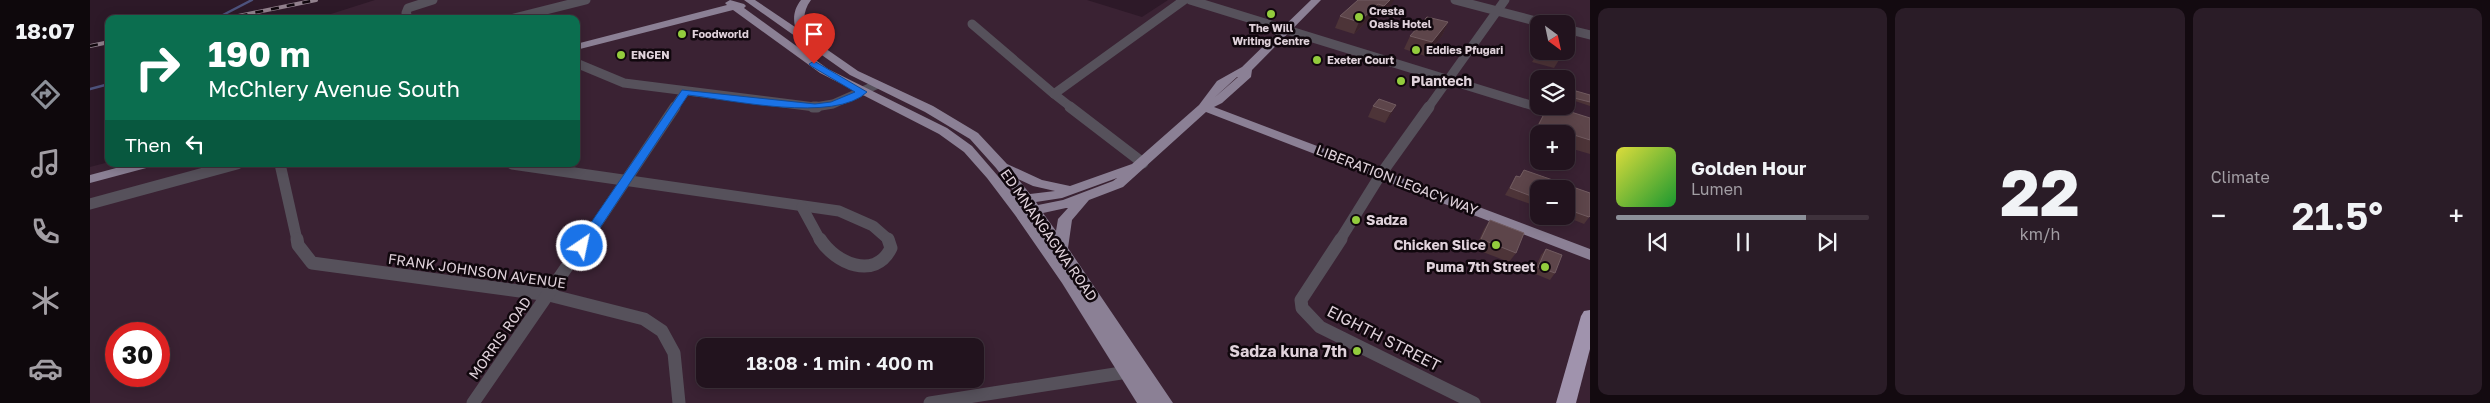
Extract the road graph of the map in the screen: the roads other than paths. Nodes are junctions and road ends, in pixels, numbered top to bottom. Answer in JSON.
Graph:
{"nodes":[{"id":1,"x":433,"y":0,"type":"edge"},
{"id":2,"x":586,"y":0,"type":"edge"},
{"id":3,"x":806,"y":0,"type":"edge"},
{"id":4,"x":1184,"y":0,"type":"edge"},
{"id":5,"x":1190,"y":0,"type":"edge"},
{"id":6,"x":1316,"y":0,"type":"edge"},
{"id":7,"x":1454,"y":0,"type":"edge"},
{"id":8,"x":1505,"y":0,"type":"edge"},
{"id":9,"x":755,"y":1,"type":"edge"},
{"id":10,"x":735,"y":3,"type":"edge"},
{"id":11,"x":1498,"y":11,"type":"junction"},
{"id":12,"x":408,"y":15,"type":"edge"},
{"id":13,"x":526,"y":15,"type":"edge"},
{"id":14,"x":1530,"y":19,"type":"edge"},
{"id":15,"x":972,"y":24,"type":"dead end"},
{"id":16,"x":1285,"y":29,"type":"junction"},
{"id":17,"x":1575,"y":31,"type":"edge"},
{"id":18,"x":1590,"y":35,"type":"edge"},
{"id":19,"x":804,"y":38,"type":"junction"},
{"id":20,"x":580,"y":45,"type":"edge"},
{"id":21,"x":580,"y":67,"type":"edge"},
{"id":22,"x":1448,"y":80,"type":"junction"},
{"id":23,"x":869,"y":89,"type":"junction"},
{"id":24,"x":685,"y":92,"type":"junction"},
{"id":25,"x":1054,"y":94,"type":"junction"},
{"id":26,"x":1204,"y":107,"type":"junction"},
{"id":27,"x":1573,"y":118,"type":"edge"},
{"id":28,"x":1143,"y":163,"type":"junction"},
{"id":29,"x":1002,"y":166,"type":"junction"},
{"id":30,"x":134,"y":167,"type":"edge"},
{"id":31,"x":226,"y":167,"type":"edge"},
{"id":32,"x":281,"y":167,"type":"edge"},
{"id":33,"x":532,"y":167,"type":"edge"},
{"id":34,"x":1381,"y":174,"type":"junction"},
{"id":35,"x":90,"y":179,"type":"edge"},
{"id":36,"x":624,"y":181,"type":"junction"},
{"id":37,"x":1076,"y":189,"type":"junction"},
{"id":38,"x":1090,"y":196,"type":"junction"},
{"id":39,"x":90,"y":204,"type":"edge"},
{"id":40,"x":1023,"y":206,"type":"junction"},
{"id":41,"x":802,"y":207,"type":"junction"},
{"id":42,"x":1061,"y":248,"type":"junction"},
{"id":43,"x":1590,"y":255,"type":"edge"},
{"id":44,"x":549,"y":295,"type":"junction"},
{"id":45,"x":1590,"y":316,"type":"edge"},
{"id":46,"x":1134,"y":371,"type":"junction"},
{"id":47,"x":473,"y":403,"type":"edge"},
{"id":48,"x":679,"y":403,"type":"edge"},
{"id":49,"x":930,"y":403,"type":"edge"},
{"id":50,"x":1146,"y":403,"type":"edge"},
{"id":51,"x":1164,"y":403,"type":"edge"},
{"id":52,"x":1474,"y":403,"type":"edge"},
{"id":53,"x":1566,"y":403,"type":"edge"}],
"edges":[{"from":1,"to":12,"type":"street"},
{"from":2,"to":13,"type":"street"},
{"from":3,"to":19,"type":"main road"},
{"from":4,"to":25,"type":"street"},
{"from":5,"to":16,"type":"street"},
{"from":6,"to":16,"type":"main road"},
{"from":7,"to":11,"type":"street"},
{"from":8,"to":11,"type":"street"},
{"from":9,"to":10,"type":"main road"},
{"from":9,"to":19,"type":"main road","name":"ED MNANGAGWA ROAD"},
{"from":10,"to":20,"type":"main road"},
{"from":10,"to":23,"type":"main road","name":"ED MNANGAGWA ROAD"},
{"from":11,"to":14,"type":"street"},
{"from":11,"to":22,"type":"street"},
{"from":15,"to":25,"type":"street"},
{"from":16,"to":22,"type":"street"},
{"from":16,"to":26,"type":"main road"},
{"from":17,"to":18,"type":"street"},
{"from":19,"to":23,"type":"main road","name":"ED MNANGAGWA ROAD"},
{"from":21,"to":24,"type":"street"},
{"from":22,"to":27,"type":"street"},
{"from":22,"to":34,"type":"street"},
{"from":23,"to":24,"type":"street"},
{"from":23,"to":29,"type":"main road","name":"ED MNANGAGWA ROAD"},
{"from":23,"to":40,"type":"main road","name":"ED MNANGAGWA ROAD"},
{"from":24,"to":36,"type":"street","name":"MORRIS ROAD"},
{"from":25,"to":28,"type":"street"},
{"from":26,"to":28,"type":"main road"},
{"from":26,"to":34,"type":"main road","name":"LIBERATION LEGACY WAY"},
{"from":28,"to":37,"type":"main road"},
{"from":28,"to":38,"type":"main road"},
{"from":29,"to":37,"type":"main road"},
{"from":29,"to":40,"type":"main road","name":"ED MNANGAGWA ROAD"},
{"from":30,"to":35,"type":"main road"},
{"from":31,"to":39,"type":"street"},
{"from":32,"to":44,"type":"street","name":"FRANK JOHNSON AVENUE"},
{"from":33,"to":36,"type":"street"},
{"from":34,"to":43,"type":"main road","name":"LIBERATION LEGACY WAY"},
{"from":34,"to":52,"type":"street","name":"EIGHTH STREET"},
{"from":36,"to":41,"type":"street"},
{"from":36,"to":44,"type":"street","name":"MORRIS ROAD"},
{"from":37,"to":40,"type":"main road"},
{"from":38,"to":40,"type":"main road"},
{"from":38,"to":42,"type":"main road"},
{"from":40,"to":42,"type":"main road","name":"ED MNANGAGWA ROAD"},
{"from":40,"to":46,"type":"main road","name":"ED MNANGAGWA ROAD"},
{"from":41,"to":41,"type":"street"},
{"from":42,"to":46,"type":"main road","name":"ED MNANGAGWA ROAD"},
{"from":44,"to":47,"type":"street","name":"MORRIS ROAD"},
{"from":44,"to":48,"type":"street","name":"FRANK JOHNSON AVENUE"},
{"from":45,"to":53,"type":"highway"},
{"from":46,"to":49,"type":"street"},
{"from":46,"to":50,"type":"main road","name":"ED MNANGAGWA ROAD"},
{"from":46,"to":51,"type":"main road","name":"ED MNANGAGWA ROAD"}]}
